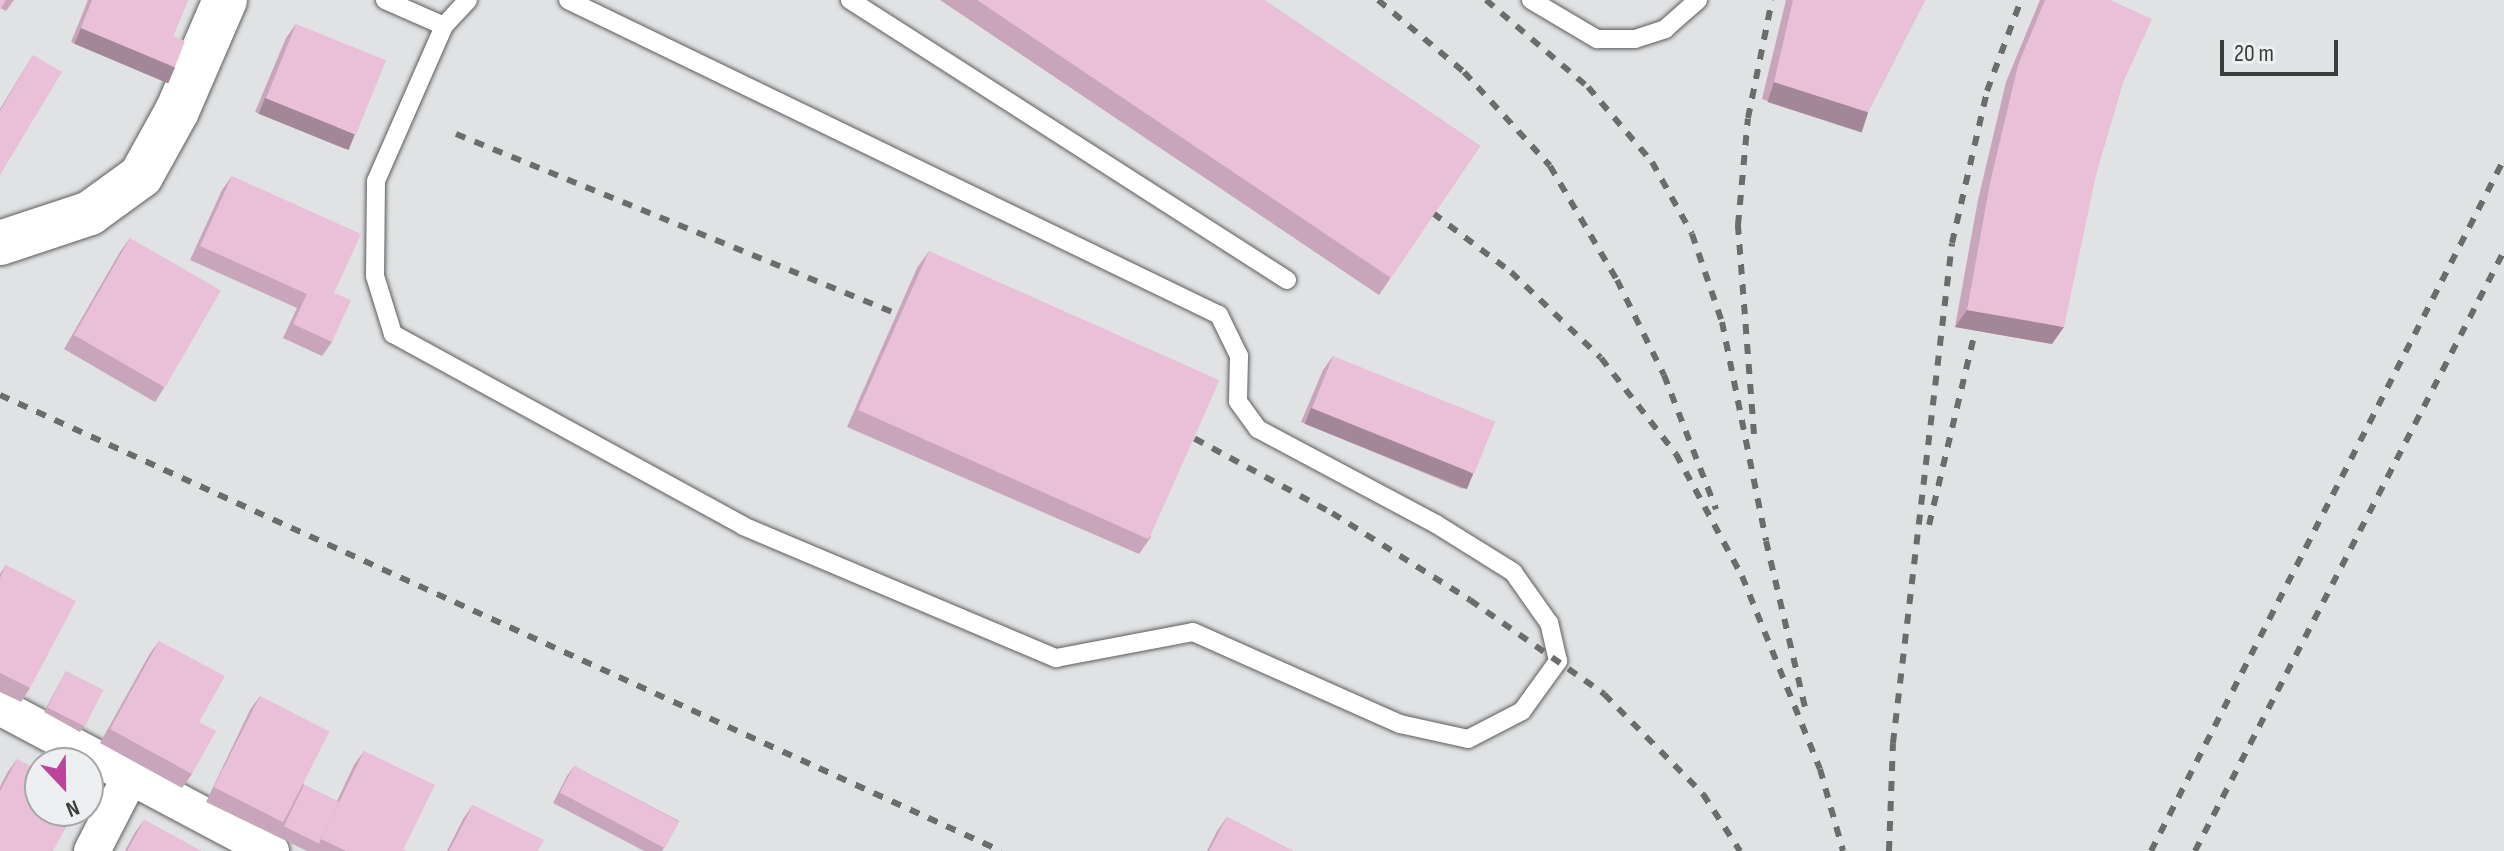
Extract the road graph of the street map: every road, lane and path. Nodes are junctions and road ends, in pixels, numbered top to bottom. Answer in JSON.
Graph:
{"nodes":[{"id":1,"x":225,"y":0,"type":"edge"},
{"id":2,"x":385,"y":0,"type":"edge"},
{"id":3,"x":468,"y":0,"type":"edge"},
{"id":4,"x":568,"y":0,"type":"edge"},
{"id":5,"x":850,"y":0,"type":"edge"},
{"id":6,"x":1531,"y":0,"type":"edge"},
{"id":7,"x":1698,"y":0,"type":"edge"},
{"id":8,"x":444,"y":26,"type":"junction"},
{"id":9,"x":0,"y":243,"type":"edge"},
{"id":10,"x":1287,"y":280,"type":"dead end"},
{"id":11,"x":0,"y":707,"type":"edge"},
{"id":12,"x":130,"y":777,"type":"junction"},
{"id":13,"x":92,"y":851,"type":"edge"},
{"id":14,"x":271,"y":851,"type":"edge"}],
"edges":[{"from":1,"to":9,"type":"street"},
{"from":2,"to":8,"type":"lane"},
{"from":3,"to":8,"type":"lane"},
{"from":4,"to":8,"type":"lane"},
{"from":5,"to":10,"type":"lane"},
{"from":6,"to":7,"type":"lane"},
{"from":11,"to":12,"type":"street"},
{"from":12,"to":13,"type":"street"},
{"from":12,"to":14,"type":"street"}]}
